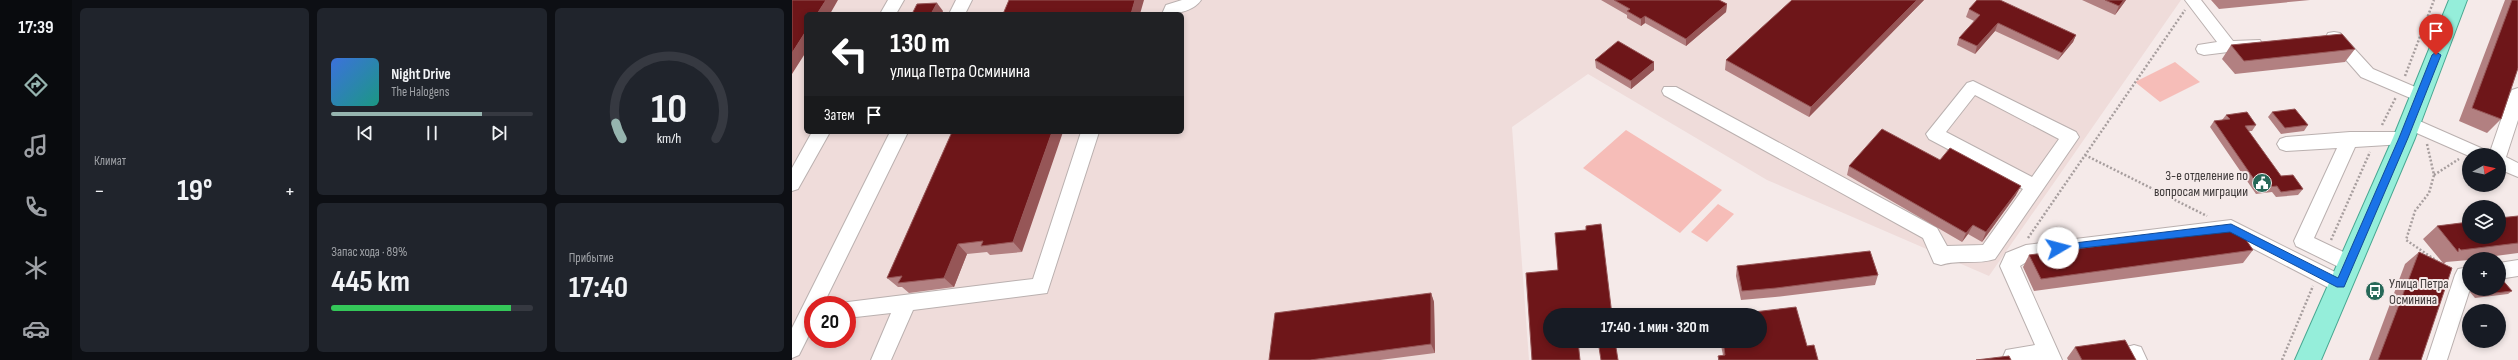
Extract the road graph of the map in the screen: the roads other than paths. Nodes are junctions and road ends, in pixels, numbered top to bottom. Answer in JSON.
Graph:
{"nodes":[{"id":1,"x":896,"y":0,"type":"edge"},
{"id":2,"x":964,"y":0,"type":"edge"},
{"id":3,"x":1193,"y":0,"type":"edge"},
{"id":4,"x":2458,"y":0,"type":"edge"},
{"id":5,"x":2191,"y":3,"type":"edge"},
{"id":6,"x":889,"y":12,"type":"edge"},
{"id":7,"x":958,"y":12,"type":"edge"},
{"id":8,"x":1170,"y":12,"type":"edge"},
{"id":9,"x":2318,"y":37,"type":"edge"},
{"id":10,"x":2266,"y":42,"type":"edge"},
{"id":11,"x":2229,"y":46,"type":"junction"},
{"id":12,"x":2204,"y":49,"type":"dead end"},
{"id":13,"x":1670,"y":91,"type":"dead end"},
{"id":14,"x":2518,"y":94,"type":"edge"},
{"id":15,"x":2421,"y":96,"type":"junction"},
{"id":16,"x":2412,"y":130,"type":"junction"},
{"id":17,"x":821,"y":134,"type":"edge"},
{"id":18,"x":898,"y":134,"type":"edge"},
{"id":19,"x":1089,"y":134,"type":"edge"},
{"id":20,"x":2350,"y":140,"type":"junction"},
{"id":21,"x":2286,"y":144,"type":"dead end"},
{"id":22,"x":2465,"y":148,"type":"edge"},
{"id":23,"x":2500,"y":148,"type":"edge"},
{"id":24,"x":2506,"y":165,"type":"edge"},
{"id":25,"x":2518,"y":170,"type":"edge"},
{"id":26,"x":792,"y":184,"type":"edge"},
{"id":27,"x":2034,"y":186,"type":"junction"},
{"id":28,"x":2518,"y":268,"type":"edge"},
{"id":29,"x":2506,"y":270,"type":"edge"},
{"id":30,"x":2345,"y":274,"type":"junction"},
{"id":31,"x":2462,"y":284,"type":"edge"},
{"id":32,"x":818,"y":296,"type":"edge"},
{"id":33,"x":906,"y":302,"type":"junction"},
{"id":34,"x":856,"y":308,"type":"edge"},
{"id":35,"x":804,"y":325,"type":"edge"},
{"id":36,"x":792,"y":349,"type":"edge"},
{"id":37,"x":2050,"y":356,"type":"edge"},
{"id":38,"x":882,"y":360,"type":"edge"},
{"id":39,"x":2014,"y":360,"type":"edge"},
{"id":40,"x":2308,"y":360,"type":"edge"},
{"id":41,"x":2437,"y":360,"type":"edge"}],
"edges":[{"from":1,"to":6,"type":"lane"},
{"from":2,"to":7,"type":"lane"},
{"from":3,"to":8,"type":"lane"},
{"from":4,"to":15,"type":"main road"},
{"from":5,"to":11,"type":"lane"},
{"from":9,"to":15,"type":"lane"},
{"from":10,"to":11,"type":"lane"},
{"from":11,"to":12,"type":"lane"},
{"from":13,"to":27,"type":"lane"},
{"from":14,"to":23,"type":"lane"},
{"from":15,"to":16,"type":"main road"},
{"from":16,"to":20,"type":"lane"},
{"from":16,"to":22,"type":"lane"},
{"from":16,"to":30,"type":"main road"},
{"from":17,"to":26,"type":"lane"},
{"from":18,"to":32,"type":"lane"},
{"from":19,"to":33,"type":"lane"},
{"from":20,"to":21,"type":"lane"},
{"from":20,"to":30,"type":"lane"},
{"from":24,"to":25,"type":"lane"},
{"from":27,"to":27,"type":"lane"},
{"from":28,"to":29,"type":"lane"},
{"from":30,"to":37,"type":"lane"},
{"from":30,"to":40,"type":"main road"},
{"from":31,"to":41,"type":"lane"},
{"from":33,"to":34,"type":"lane"},
{"from":33,"to":38,"type":"lane"},
{"from":35,"to":36,"type":"lane"},
{"from":37,"to":39,"type":"lane"}]}
